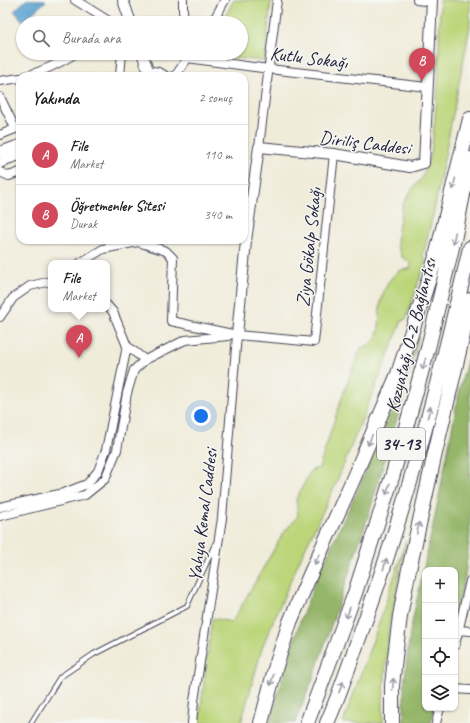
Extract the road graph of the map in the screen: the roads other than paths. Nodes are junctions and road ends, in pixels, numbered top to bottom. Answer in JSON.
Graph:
{"nodes":[{"id":1,"x":74,"y":0,"type":"edge"},
{"id":2,"x":123,"y":0,"type":"edge"},
{"id":3,"x":183,"y":0,"type":"edge"},
{"id":4,"x":225,"y":0,"type":"edge"},
{"id":5,"x":277,"y":0,"type":"edge"},
{"id":6,"x":417,"y":0,"type":"edge"},
{"id":7,"x":432,"y":1,"type":"edge"},
{"id":8,"x":96,"y":16,"type":"edge"},
{"id":9,"x":129,"y":16,"type":"edge"},
{"id":10,"x":183,"y":16,"type":"edge"},
{"id":11,"x":216,"y":16,"type":"edge"},
{"id":12,"x":65,"y":60,"type":"edge"},
{"id":13,"x":121,"y":60,"type":"edge"},
{"id":14,"x":144,"y":60,"type":"edge"},
{"id":15,"x":185,"y":60,"type":"edge"},
{"id":16,"x":217,"y":60,"type":"edge"},
{"id":17,"x":269,"y":69,"type":"junction"},
{"id":18,"x":40,"y":72,"type":"edge"},
{"id":19,"x":120,"y":72,"type":"edge"},
{"id":20,"x":146,"y":72,"type":"edge"},
{"id":21,"x":178,"y":72,"type":"edge"},
{"id":22,"x":16,"y":79,"type":"edge"},
{"id":23,"x":0,"y":81,"type":"edge"},
{"id":24,"x":427,"y":87,"type":"junction"},
{"id":25,"x":0,"y":97,"type":"edge"},
{"id":26,"x":470,"y":119,"type":"edge"},
{"id":27,"x":16,"y":126,"type":"edge"},
{"id":28,"x":16,"y":128,"type":"edge"},
{"id":29,"x":0,"y":135,"type":"edge"},
{"id":30,"x":16,"y":146,"type":"edge"},
{"id":31,"x":259,"y":147,"type":"junction"},
{"id":32,"x":0,"y":152,"type":"edge"},
{"id":33,"x":334,"y":154,"type":"junction"},
{"id":34,"x":16,"y":156,"type":"edge"},
{"id":35,"x":470,"y":159,"type":"edge"},
{"id":36,"x":0,"y":163,"type":"edge"},
{"id":37,"x":0,"y":172,"type":"edge"},
{"id":38,"x":16,"y":173,"type":"edge"},
{"id":39,"x":248,"y":227,"type":"edge"},
{"id":40,"x":128,"y":244,"type":"edge"},
{"id":41,"x":144,"y":244,"type":"edge"},
{"id":42,"x":246,"y":244,"type":"edge"},
{"id":43,"x":470,"y":248,"type":"edge"},
{"id":44,"x":85,"y":260,"type":"edge"},
{"id":45,"x":48,"y":282,"type":"edge"},
{"id":46,"x":470,"y":300,"type":"edge"},
{"id":47,"x":110,"y":309,"type":"edge"},
{"id":48,"x":0,"y":317,"type":"edge"},
{"id":49,"x":237,"y":335,"type":"junction"},
{"id":50,"x":127,"y":346,"type":"junction"},
{"id":51,"x":145,"y":360,"type":"junction"},
{"id":52,"x":0,"y":507,"type":"edge"},
{"id":53,"x":0,"y":516,"type":"edge"},
{"id":54,"x":219,"y":536,"type":"junction"},
{"id":55,"x":470,"y":580,"type":"edge"},
{"id":56,"x":459,"y":630,"type":"junction"},
{"id":57,"x":470,"y":631,"type":"edge"},
{"id":58,"x":457,"y":639,"type":"edge"},
{"id":59,"x":458,"y":689,"type":"edge"},
{"id":60,"x":470,"y":690,"type":"edge"},
{"id":61,"x":439,"y":711,"type":"edge"},
{"id":62,"x":31,"y":723,"type":"edge"},
{"id":63,"x":192,"y":723,"type":"edge"},
{"id":64,"x":261,"y":723,"type":"edge"},
{"id":65,"x":308,"y":723,"type":"edge"},
{"id":66,"x":328,"y":723,"type":"edge"},
{"id":67,"x":392,"y":723,"type":"edge"},
{"id":68,"x":436,"y":723,"type":"edge"}],
"edges":[{"from":1,"to":8,"type":"street"},
{"from":2,"to":9,"type":"street"},
{"from":3,"to":10,"type":"street"},
{"from":4,"to":11,"type":"street"},
{"from":5,"to":17,"type":"street","name":"Yahya Kemal Caddesi"},
{"from":6,"to":7,"type":"street"},
{"from":7,"to":24,"type":"street","name":"Diriliş Caddesi"},
{"from":12,"to":18,"type":"street"},
{"from":13,"to":19,"type":"street"},
{"from":14,"to":20,"type":"street"},
{"from":15,"to":21,"type":"street"},
{"from":16,"to":17,"type":"street","name":"Kutlu Sokağı"},
{"from":17,"to":24,"type":"street","name":"Kutlu Sokağı"},
{"from":17,"to":31,"type":"street","name":"Yahya Kemal Caddesi"},
{"from":22,"to":23,"type":"street"},
{"from":24,"to":33,"type":"street","name":"Diriliş Caddesi"},
{"from":25,"to":27,"type":"street"},
{"from":26,"to":64,"type":"highway","one_way":true},
{"from":28,"to":29,"type":"street"},
{"from":30,"to":32,"type":"street"},
{"from":31,"to":33,"type":"street","name":"Diriliş Caddesi"},
{"from":31,"to":39,"type":"street","name":"Yahya Kemal Caddesi"},
{"from":33,"to":49,"type":"street","name":"Ziya Gökalp Sokağı"},
{"from":34,"to":36,"type":"street"},
{"from":35,"to":65,"type":"highway","name":"Kozyatağı O-2 Bağlantısı","number":"34-13","one_way":true},
{"from":37,"to":38,"type":"street"},
{"from":40,"to":44,"type":"street"},
{"from":41,"to":49,"type":"street"},
{"from":42,"to":49,"type":"street","name":"Yahya Kemal Caddesi"},
{"from":66,"to":43,"type":"highway","name":"Kozyatağı O-2 Bağlantısı","number":"34-13","one_way":true},
{"from":45,"to":48,"type":"street"},
{"from":67,"to":46,"type":"highway","one_way":true},
{"from":47,"to":50,"type":"street"},
{"from":49,"to":51,"type":"street"},
{"from":49,"to":54,"type":"street","name":"Yahya Kemal Caddesi"},
{"from":50,"to":51,"type":"street"},
{"from":50,"to":52,"type":"street"},
{"from":51,"to":53,"type":"street"},
{"from":54,"to":62,"type":"lane"},
{"from":54,"to":63,"type":"street","name":"Yahya Kemal Caddesi"},
{"from":55,"to":56,"type":"street"},
{"from":56,"to":57,"type":"street"},
{"from":56,"to":58,"type":"street"},
{"from":59,"to":60,"type":"street"},
{"from":61,"to":68,"type":"street"}]}
